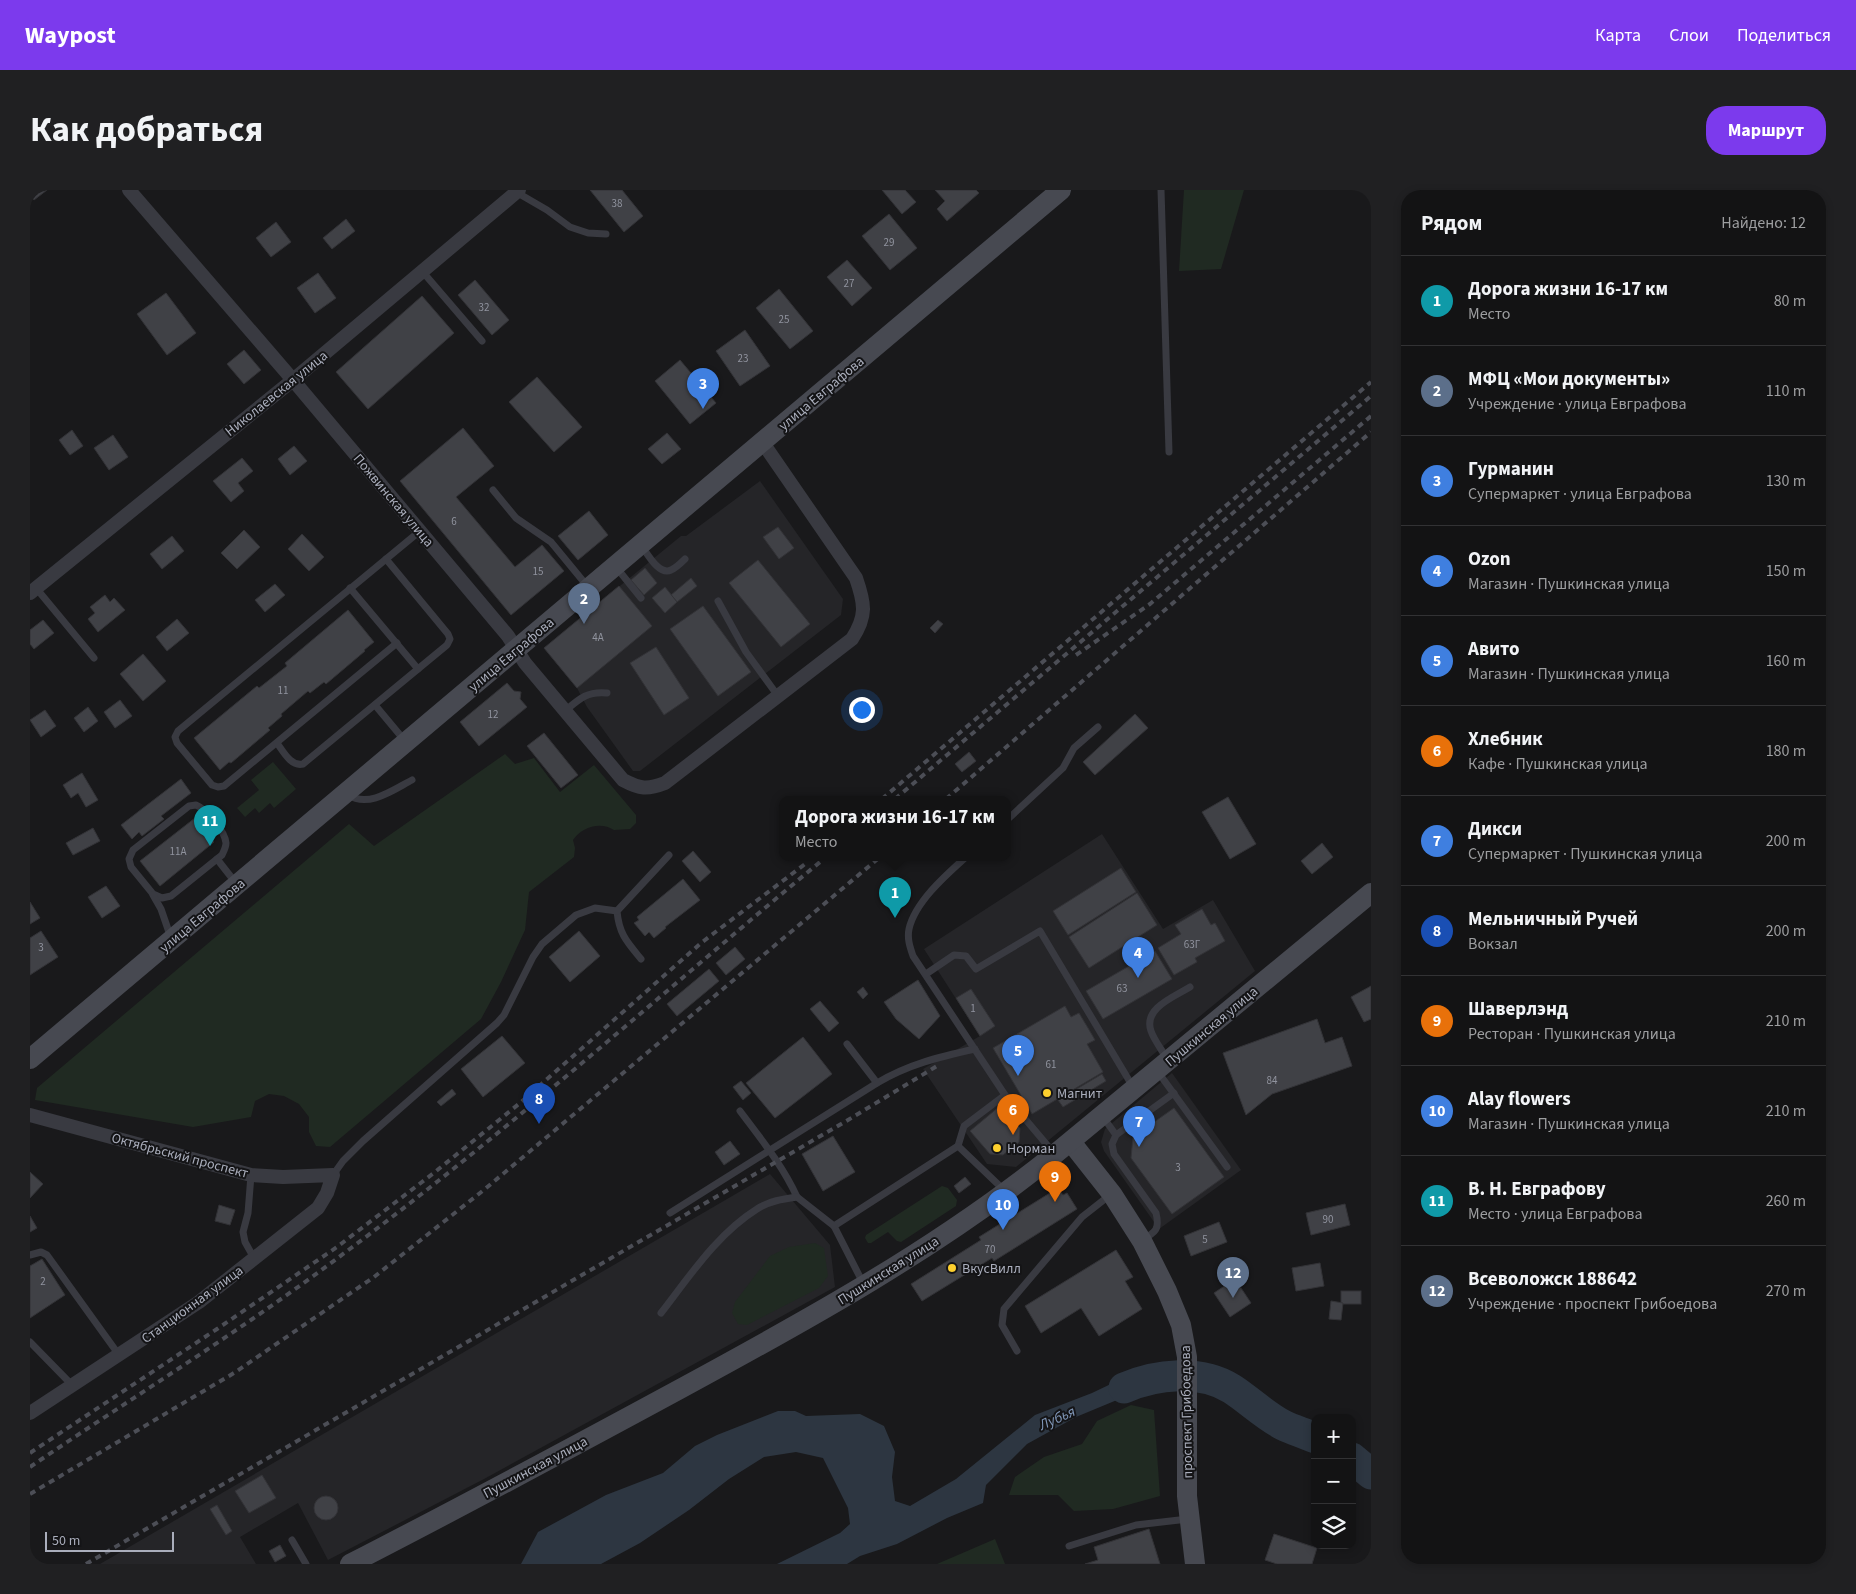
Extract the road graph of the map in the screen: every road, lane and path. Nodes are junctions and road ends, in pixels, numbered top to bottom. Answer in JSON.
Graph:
{"nodes":[{"id":1,"x":129,"y":190,"type":"edge"},
{"id":2,"x":1061,"y":190,"type":"edge"},
{"id":3,"x":1161,"y":190,"type":"edge"},
{"id":4,"x":518,"y":191,"type":"edge"},
{"id":5,"x":606,"y":234,"type":"dead end"},
{"id":6,"x":422,"y":272,"type":"junction"},
{"id":7,"x":482,"y":341,"type":"dead end"},
{"id":8,"x":294,"y":380,"type":"junction"},
{"id":9,"x":763,"y":443,"type":"junction"},
{"id":10,"x":1169,"y":452,"type":"dead end"},
{"id":11,"x":493,"y":490,"type":"dead end"},
{"id":12,"x":420,"y":531,"type":"junction"},
{"id":13,"x":641,"y":545,"type":"junction"},
{"id":14,"x":386,"y":559,"type":"junction"},
{"id":15,"x":685,"y":559,"type":"dead end"},
{"id":16,"x":615,"y":567,"type":"junction"},
{"id":17,"x":350,"y":588,"type":"junction"},
{"id":18,"x":590,"y":588,"type":"junction"},
{"id":19,"x":33,"y":590,"type":"edge"},
{"id":20,"x":641,"y":598,"type":"dead end"},
{"id":21,"x":718,"y":601,"type":"dead end"},
{"id":22,"x":396,"y":644,"type":"junction"},
{"id":23,"x":516,"y":650,"type":"junction"},
{"id":24,"x":94,"y":658,"type":"dead end"},
{"id":25,"x":418,"y":669,"type":"junction"},
{"id":26,"x":607,"y":693,"type":"dead end"},
{"id":27,"x":778,"y":696,"type":"junction"},
{"id":28,"x":375,"y":704,"type":"junction"},
{"id":29,"x":565,"y":711,"type":"junction"},
{"id":30,"x":1098,"y":727,"type":"dead end"},
{"id":31,"x":407,"y":742,"type":"junction"},
{"id":32,"x":277,"y":743,"type":"junction"},
{"id":33,"x":412,"y":780,"type":"dead end"},
{"id":34,"x":346,"y":794,"type":"junction"},
{"id":35,"x":1011,"y":815,"type":"edge"},
{"id":36,"x":669,"y":855,"type":"dead end"},
{"id":37,"x":217,"y":859,"type":"junction"},
{"id":38,"x":962,"y":861,"type":"edge"},
{"id":39,"x":237,"y":885,"type":"junction"},
{"id":40,"x":1371,"y":893,"type":"edge"},
{"id":41,"x":153,"y":894,"type":"junction"},
{"id":42,"x":617,"y":911,"type":"junction"},
{"id":43,"x":172,"y":940,"type":"junction"},
{"id":44,"x":641,"y":959,"type":"dead end"},
{"id":45,"x":926,"y":974,"type":"junction"},
{"id":46,"x":1190,"y":987,"type":"dead end"},
{"id":47,"x":847,"y":1044,"type":"dead end"},
{"id":48,"x":975,"y":1049,"type":"junction"},
{"id":49,"x":30,"y":1059,"type":"edge"},
{"id":50,"x":1163,"y":1066,"type":"junction"},
{"id":51,"x":877,"y":1084,"type":"junction"},
{"id":52,"x":1134,"y":1090,"type":"junction"},
{"id":53,"x":1174,"y":1094,"type":"junction"},
{"id":54,"x":1005,"y":1095,"type":"junction"},
{"id":55,"x":740,"y":1111,"type":"dead end"},
{"id":56,"x":30,"y":1115,"type":"edge"},
{"id":57,"x":1103,"y":1116,"type":"junction"},
{"id":58,"x":1116,"y":1135,"type":"junction"},
{"id":59,"x":958,"y":1146,"type":"junction"},
{"id":60,"x":1063,"y":1148,"type":"junction"},
{"id":61,"x":770,"y":1150,"type":"junction"},
{"id":62,"x":1227,"y":1167,"type":"dead end"},
{"id":63,"x":251,"y":1175,"type":"junction"},
{"id":64,"x":333,"y":1175,"type":"junction"},
{"id":65,"x":1006,"y":1192,"type":"junction"},
{"id":66,"x":1112,"y":1194,"type":"junction"},
{"id":67,"x":797,"y":1197,"type":"junction"},
{"id":68,"x":670,"y":1213,"type":"dead end"},
{"id":69,"x":834,"y":1226,"type":"junction"},
{"id":70,"x":1142,"y":1241,"type":"junction"},
{"id":71,"x":30,"y":1255,"type":"edge"},
{"id":72,"x":254,"y":1258,"type":"junction"},
{"id":73,"x":864,"y":1286,"type":"junction"},
{"id":74,"x":660,"y":1314,"type":"dead end"},
{"id":75,"x":30,"y":1342,"type":"edge"},
{"id":76,"x":1017,"y":1351,"type":"dead end"},
{"id":77,"x":119,"y":1355,"type":"junction"},
{"id":78,"x":72,"y":1386,"type":"junction"},
{"id":79,"x":30,"y":1413,"type":"edge"},
{"id":80,"x":1189,"y":1519,"type":"junction"},
{"id":81,"x":292,"y":1540,"type":"dead end"},
{"id":82,"x":1069,"y":1546,"type":"dead end"},
{"id":83,"x":306,"y":1564,"type":"edge"},
{"id":84,"x":350,"y":1564,"type":"edge"},
{"id":85,"x":1195,"y":1564,"type":"edge"}],
"edges":[{"from":1,"to":8,"type":"street","name":"Пожвинская улица"},
{"from":2,"to":9,"type":"street","name":"улица Евграфова"},
{"from":3,"to":10,"type":"lane"},
{"from":4,"to":5,"type":"lane"},
{"from":4,"to":6,"type":"street","name":"Николаевская улица"},
{"from":6,"to":7,"type":"lane"},
{"from":6,"to":8,"type":"street","name":"Николаевская улица"},
{"from":8,"to":12,"type":"street","name":"Пожвинская улица"},
{"from":8,"to":19,"type":"street","name":"Николаевская улица"},
{"from":9,"to":13,"type":"street","name":"улица Евграфова"},
{"from":9,"to":27,"type":"street"},
{"from":11,"to":18,"type":"lane"},
{"from":12,"to":14,"type":"lane"},
{"from":12,"to":23,"type":"street","name":"Пожвинская улица"},
{"from":13,"to":15,"type":"lane"},
{"from":13,"to":16,"type":"street","name":"улица Евграфова"},
{"from":14,"to":17,"type":"lane"},
{"from":14,"to":25,"type":"lane"},
{"from":16,"to":18,"type":"street","name":"улица Евграфова"},
{"from":16,"to":20,"type":"lane"},
{"from":17,"to":22,"type":"lane"},
{"from":17,"to":32,"type":"lane"},
{"from":18,"to":23,"type":"street","name":"улица Евграфова"},
{"from":19,"to":24,"type":"lane"},
{"from":21,"to":27,"type":"lane"},
{"from":22,"to":25,"type":"lane"},
{"from":22,"to":32,"type":"lane"},
{"from":23,"to":29,"type":"street","name":"Пожвинская улица"},
{"from":23,"to":31,"type":"street","name":"улица Евграфова"},
{"from":25,"to":28,"type":"lane"},
{"from":26,"to":29,"type":"lane"},
{"from":27,"to":29,"type":"street","name":"Пожвинская улица"},
{"from":28,"to":31,"type":"lane"},
{"from":28,"to":32,"type":"lane"},
{"from":30,"to":35,"type":"lane"},
{"from":31,"to":34,"type":"street","name":"улица Евграфова"},
{"from":33,"to":34,"type":"lane"},
{"from":34,"to":39,"type":"street","name":"улица Евграфова"},
{"from":36,"to":42,"type":"lane"},
{"from":37,"to":39,"type":"lane"},
{"from":37,"to":41,"type":"lane"},
{"from":37,"to":41,"type":"lane"},
{"from":38,"to":45,"type":"lane"},
{"from":39,"to":43,"type":"street","name":"улица Евграфова"},
{"from":40,"to":50,"type":"street","name":"Пушкинская улица"},
{"from":41,"to":43,"type":"lane"},
{"from":42,"to":44,"type":"lane"},
{"from":42,"to":64,"type":"lane"},
{"from":43,"to":49,"type":"street","name":"улица Евграфова"},
{"from":45,"to":48,"type":"lane"},
{"from":45,"to":52,"type":"lane"},
{"from":46,"to":50,"type":"lane"},
{"from":47,"to":51,"type":"lane"},
{"from":48,"to":51,"type":"lane"},
{"from":48,"to":54,"type":"lane"},
{"from":50,"to":52,"type":"street","name":"Пушкинская улица"},
{"from":50,"to":53,"type":"lane"},
{"from":51,"to":61,"type":"lane"},
{"from":52,"to":57,"type":"street","name":"Пушкинская улица"},
{"from":53,"to":58,"type":"lane"},
{"from":53,"to":62,"type":"lane"},
{"from":54,"to":59,"type":"lane"},
{"from":54,"to":60,"type":"lane"},
{"from":55,"to":61,"type":"lane"},
{"from":56,"to":63,"type":"street","name":"Октябрьский проспект"},
{"from":57,"to":58,"type":"lane"},
{"from":57,"to":60,"type":"street","name":"Пушкинская улица"},
{"from":58,"to":70,"type":"lane"},
{"from":59,"to":65,"type":"lane"},
{"from":59,"to":69,"type":"lane"},
{"from":60,"to":65,"type":"street","name":"Пушкинская улица"},
{"from":60,"to":66,"type":"street","name":"проспект Грибоедова"},
{"from":61,"to":67,"type":"lane"},
{"from":61,"to":68,"type":"lane"},
{"from":63,"to":64,"type":"street","name":"Октябрьский проспект"},
{"from":63,"to":72,"type":"lane"},
{"from":64,"to":72,"type":"street","name":"Станционная улица"},
{"from":65,"to":73,"type":"street","name":"Пушкинская улица"},
{"from":66,"to":70,"type":"street","name":"проспект Грибоедова"},
{"from":66,"to":76,"type":"lane"},
{"from":67,"to":69,"type":"lane"},
{"from":67,"to":74,"type":"lane"},
{"from":69,"to":73,"type":"lane"},
{"from":70,"to":80,"type":"street","name":"проспект Грибоедова"},
{"from":71,"to":77,"type":"lane"},
{"from":72,"to":77,"type":"street","name":"Станционная улица"},
{"from":73,"to":84,"type":"street","name":"Пушкинская улица"},
{"from":75,"to":78,"type":"lane"},
{"from":77,"to":78,"type":"street","name":"Станционная улица"},
{"from":78,"to":79,"type":"street","name":"Станционная улица"},
{"from":80,"to":82,"type":"lane"},
{"from":80,"to":85,"type":"street","name":"проспект Грибоедова"},
{"from":81,"to":83,"type":"lane"}]}
